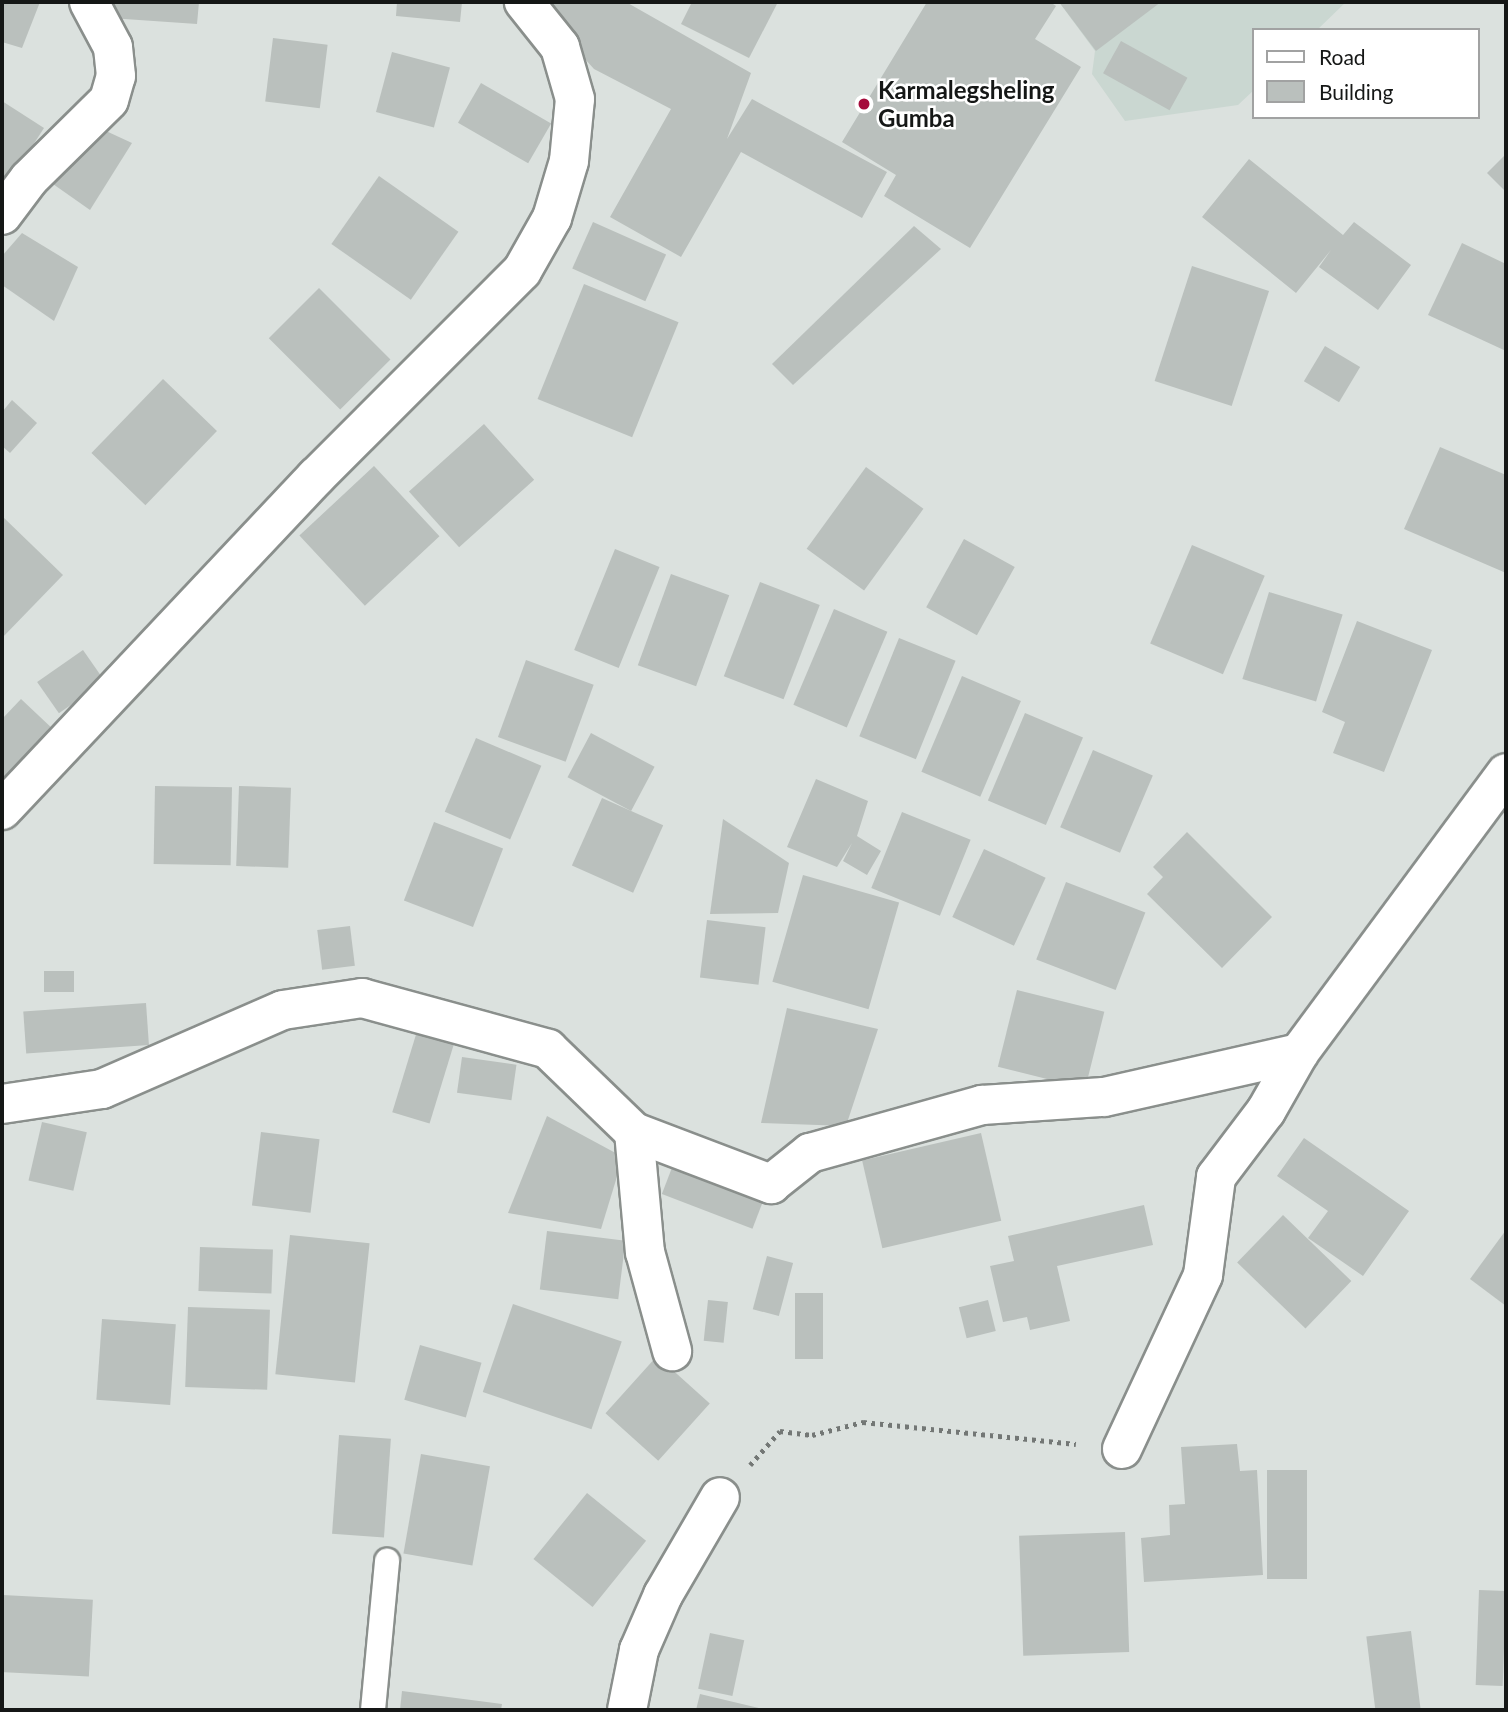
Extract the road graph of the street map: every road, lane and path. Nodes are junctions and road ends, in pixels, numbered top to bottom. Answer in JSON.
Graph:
{"nodes":[{"id":1,"x":89,"y":2,"type":"edge"},
{"id":2,"x":524,"y":2,"type":"edge"},
{"id":3,"x":2,"y":215,"type":"edge"},
{"id":4,"x":1506,"y":773,"type":"edge"},
{"id":5,"x":2,"y":810,"type":"edge"},
{"id":6,"x":1298,"y":1053,"type":"junction"},
{"id":7,"x":2,"y":1104,"type":"edge"},
{"id":8,"x":634,"y":1132,"type":"junction"},
{"id":9,"x":672,"y":1350,"type":"dead end"},
{"id":10,"x":1122,"y":1449,"type":"joint"},
{"id":11,"x":720,"y":1497,"type":"joint"},
{"id":12,"x":387,"y":1561,"type":"dead end"},
{"id":13,"x":373,"y":1710,"type":"edge"},
{"id":14,"x":627,"y":1710,"type":"edge"}],
"edges":[{"from":1,"to":3,"type":"street"},
{"from":2,"to":5,"type":"street"},
{"from":4,"to":6,"type":"street"},
{"from":6,"to":8,"type":"street"},
{"from":6,"to":10,"type":"street"},
{"from":7,"to":8,"type":"street"},
{"from":8,"to":9,"type":"street"},
{"from":10,"to":11,"type":"path"},
{"from":11,"to":14,"type":"street"},
{"from":12,"to":13,"type":"lane"}]}
